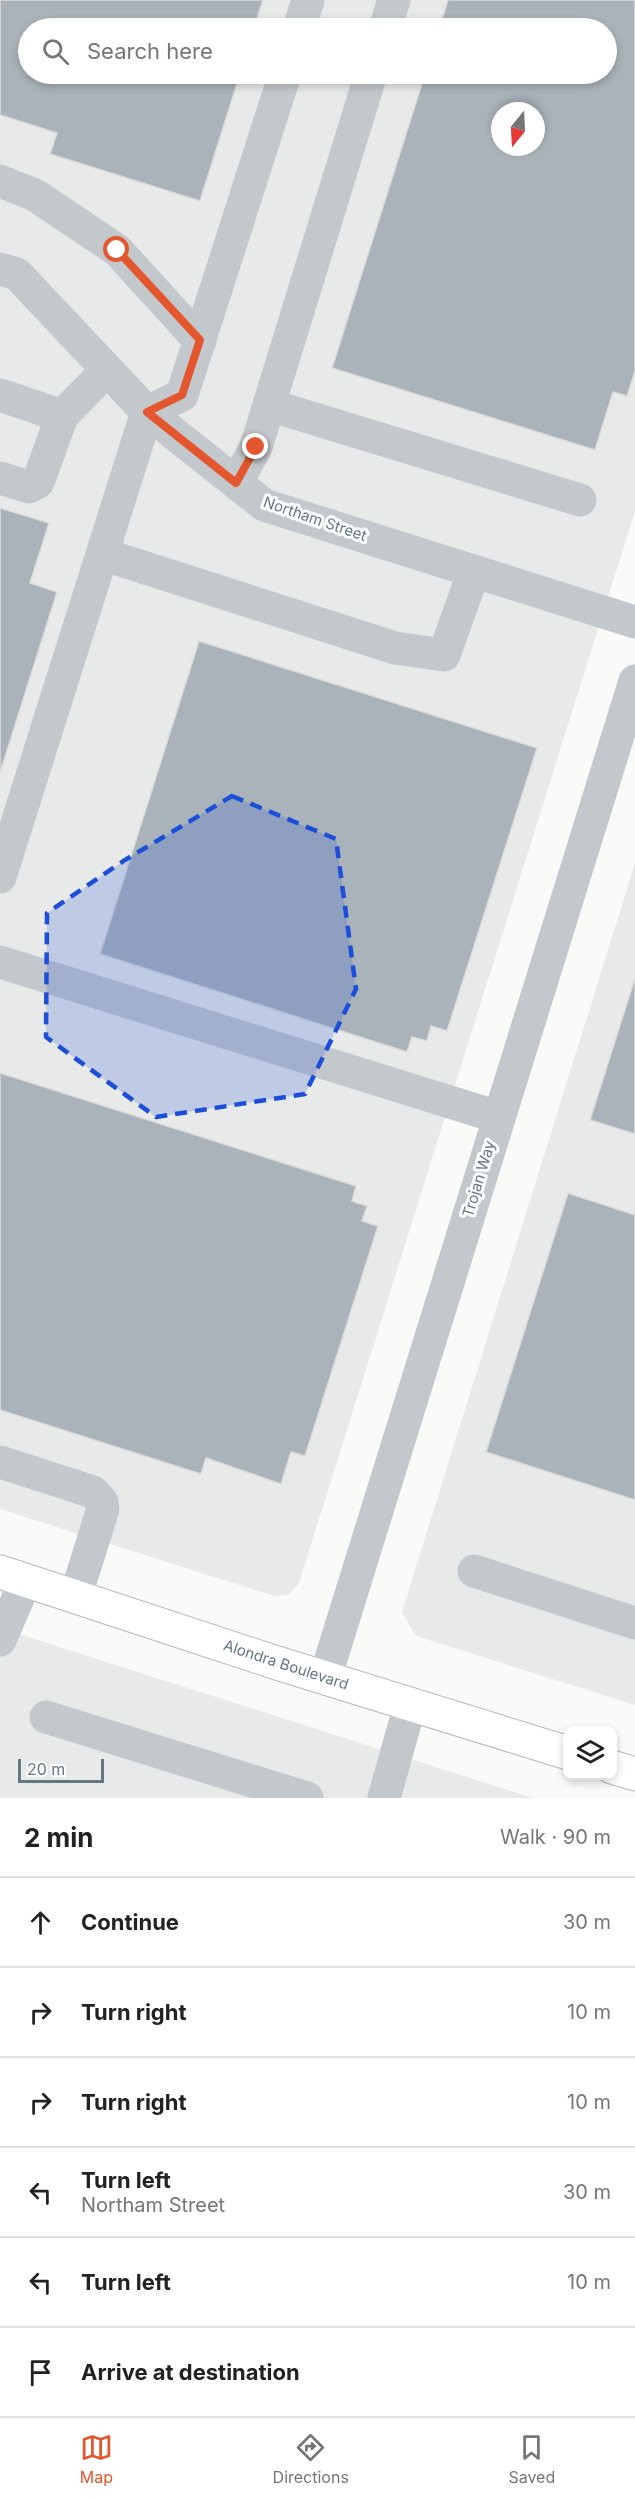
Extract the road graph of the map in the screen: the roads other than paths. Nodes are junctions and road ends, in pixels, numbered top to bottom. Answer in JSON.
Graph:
{"nodes":[{"id":1,"x":308,"y":0,"type":"edge"},
{"id":2,"x":394,"y":0,"type":"edge"},
{"id":3,"x":302,"y":18,"type":"edge"},
{"id":4,"x":388,"y":18,"type":"edge"},
{"id":5,"x":282,"y":84,"type":"edge"},
{"id":6,"x":368,"y":84,"type":"edge"},
{"id":7,"x":0,"y":181,"type":"edge"},
{"id":8,"x":0,"y":269,"type":"edge"},
{"id":9,"x":200,"y":340,"type":"junction"},
{"id":10,"x":107,"y":370,"type":"junction"},
{"id":11,"x":0,"y":395,"type":"edge"},
{"id":12,"x":269,"y":405,"type":"junction"},
{"id":13,"x":147,"y":412,"type":"junction"},
{"id":14,"x":63,"y":416,"type":"junction"},
{"id":15,"x":0,"y":478,"type":"edge"},
{"id":16,"x":236,"y":483,"type":"junction"},
{"id":17,"x":580,"y":500,"type":"dead end"},
{"id":18,"x":102,"y":554,"type":"junction"},
{"id":19,"x":474,"y":571,"type":"junction"},
{"id":20,"x":635,"y":622,"type":"edge"},
{"id":21,"x":635,"y":681,"type":"edge"},
{"id":22,"x":0,"y":877,"type":"edge"},
{"id":23,"x":0,"y":962,"type":"edge"},
{"id":24,"x":498,"y":1117,"type":"junction"},
{"id":25,"x":0,"y":1462,"type":"edge"},
{"id":26,"x":474,"y":1571,"type":"dead end"},
{"id":27,"x":7,"y":1577,"type":"edge"},
{"id":28,"x":75,"y":1598,"type":"junction"},
{"id":29,"x":635,"y":1623,"type":"edge"},
{"id":30,"x":0,"y":1640,"type":"edge"},
{"id":31,"x":325,"y":1678,"type":"junction"},
{"id":32,"x":410,"y":1704,"type":"junction"},
{"id":33,"x":46,"y":1718,"type":"dead end"},
{"id":34,"x":563,"y":1753,"type":"edge"},
{"id":35,"x":617,"y":1769,"type":"edge"},
{"id":36,"x":635,"y":1774,"type":"edge"},
{"id":37,"x":307,"y":1798,"type":"edge"},
{"id":38,"x":384,"y":1798,"type":"edge"}],
"edges":[{"from":1,"to":3,"type":"street"},
{"from":2,"to":4,"type":"street"},
{"from":5,"to":9,"type":"street"},
{"from":6,"to":12,"type":"street"},
{"from":7,"to":9,"type":"street"},
{"from":8,"to":10,"type":"street","name":"Northam Street"},
{"from":9,"to":13,"type":"street"},
{"from":10,"to":13,"type":"street","name":"Northam Street"},
{"from":10,"to":14,"type":"street"},
{"from":11,"to":14,"type":"street"},
{"from":12,"to":16,"type":"street"},
{"from":12,"to":17,"type":"street"},
{"from":13,"to":16,"type":"street","name":"Northam Street"},
{"from":13,"to":18,"type":"street"},
{"from":14,"to":15,"type":"street"},
{"from":16,"to":19,"type":"street","name":"Northam Street"},
{"from":18,"to":19,"type":"street"},
{"from":18,"to":22,"type":"street"},
{"from":19,"to":20,"type":"street","name":"Northam Street"},
{"from":21,"to":24,"type":"street","name":"Trojan Way"},
{"from":23,"to":24,"type":"street"},
{"from":24,"to":31,"type":"street","name":"Trojan Way"},
{"from":25,"to":28,"type":"street"},
{"from":26,"to":29,"type":"street"},
{"from":27,"to":28,"type":"main road","name":"Alondra Boulevard"},
{"from":27,"to":30,"type":"street"},
{"from":28,"to":31,"type":"main road","name":"Alondra Boulevard"},
{"from":31,"to":32,"type":"main road","name":"Alondra Boulevard"},
{"from":32,"to":34,"type":"main road","name":"Alondra Boulevard"},
{"from":32,"to":38,"type":"street"},
{"from":33,"to":37,"type":"street"},
{"from":35,"to":36,"type":"main road"}]}
